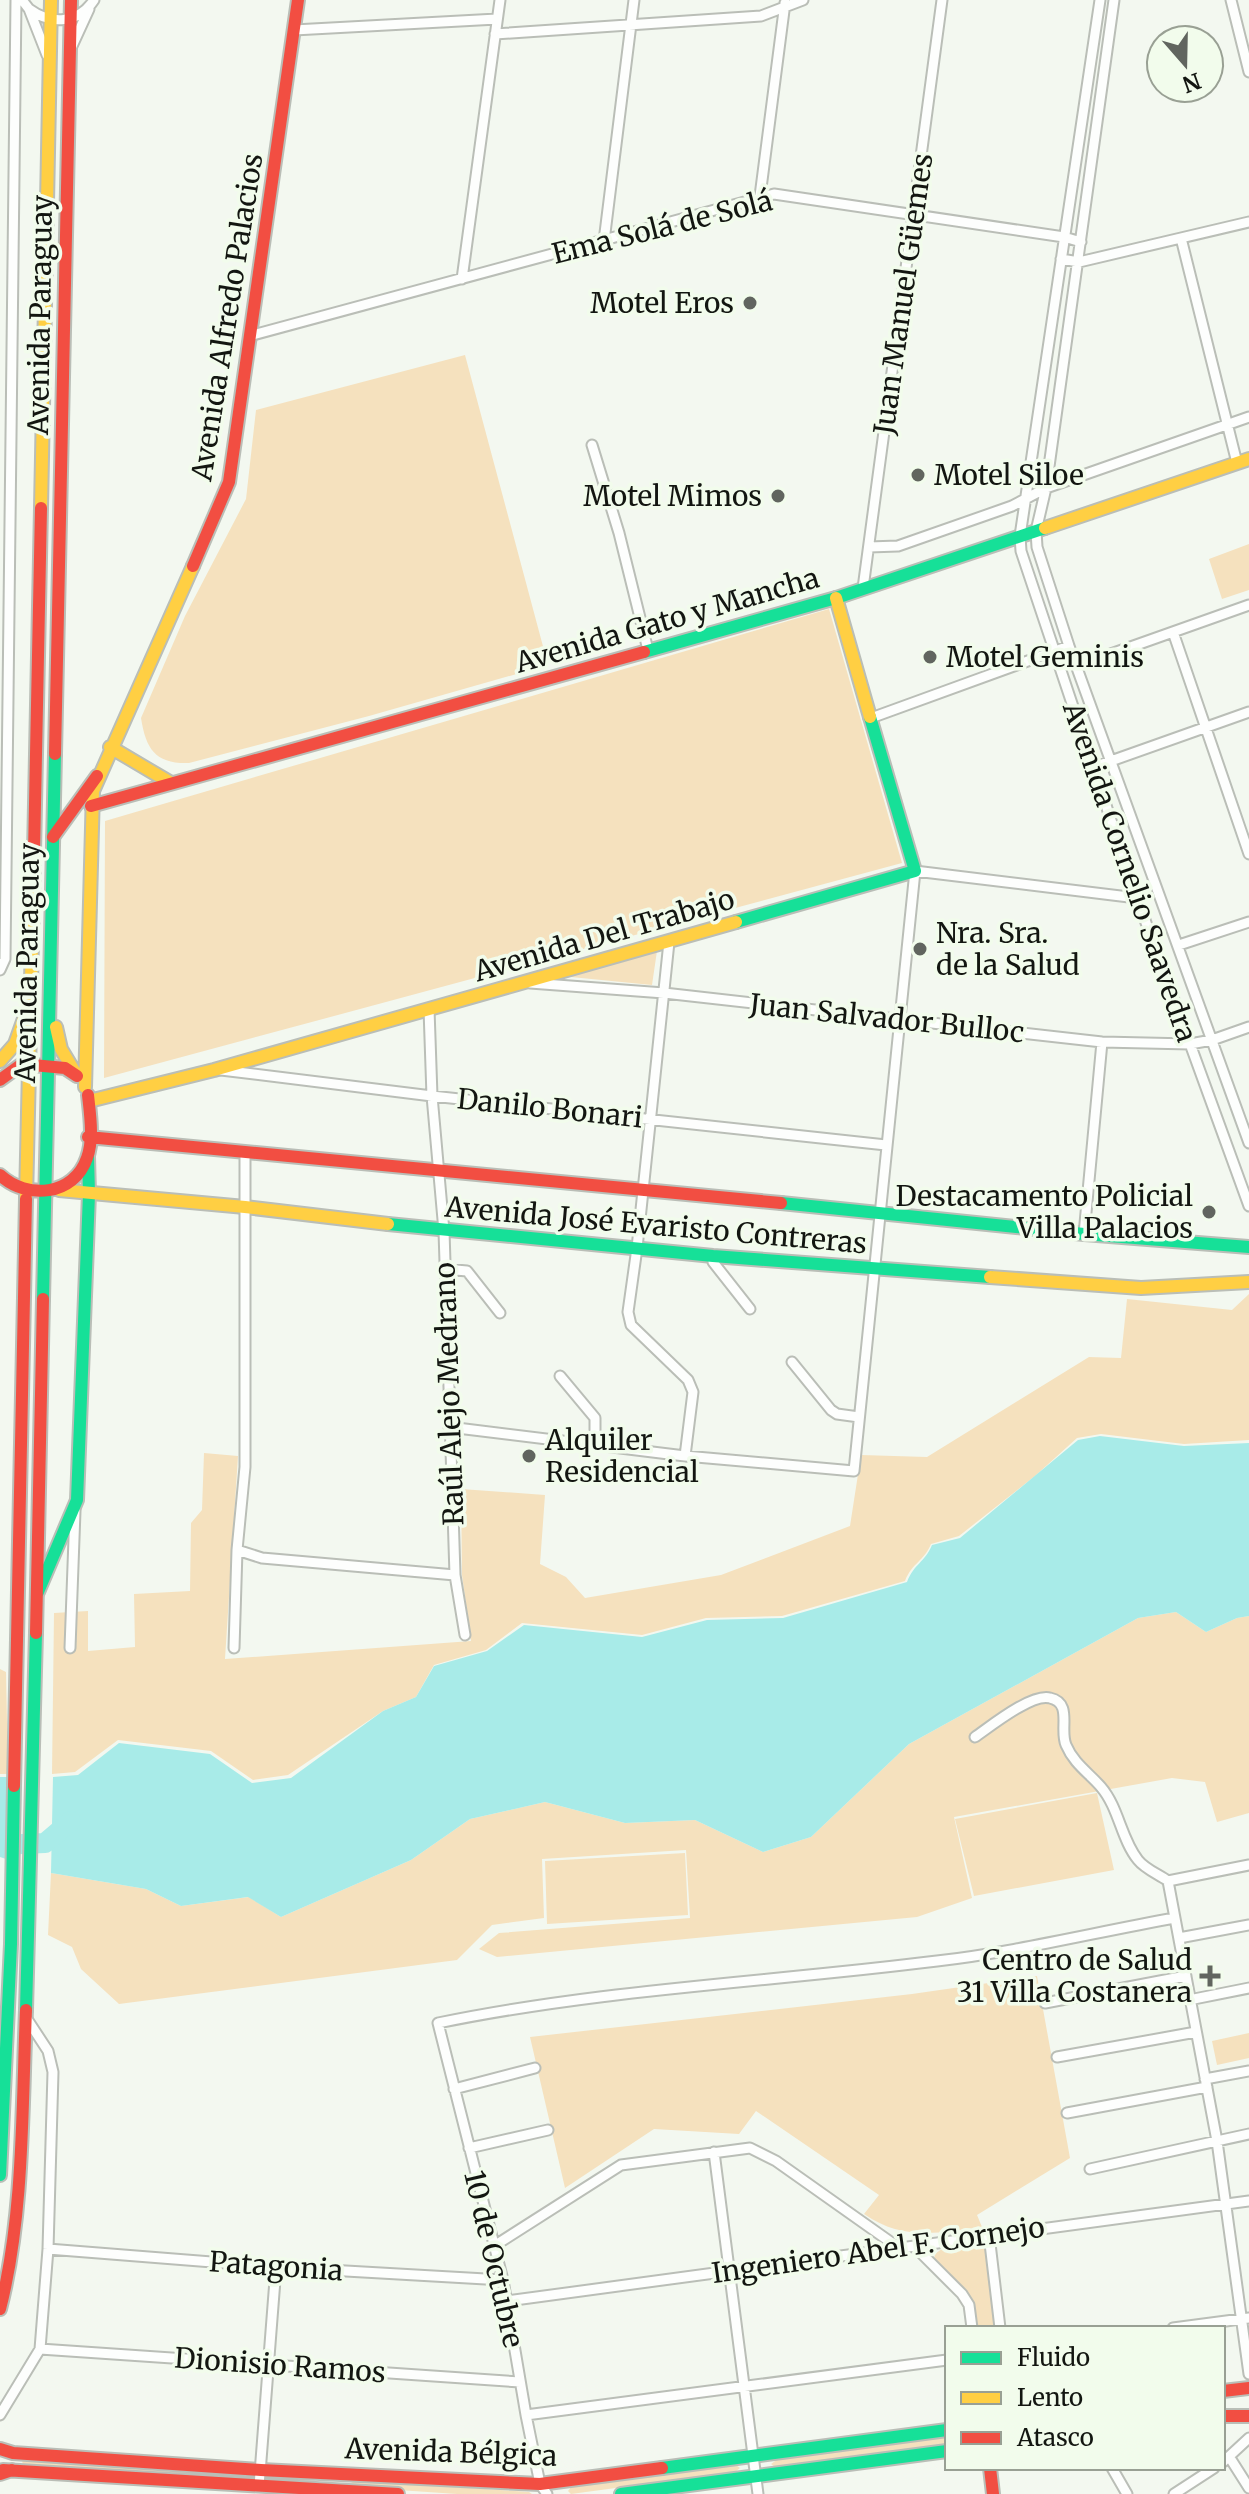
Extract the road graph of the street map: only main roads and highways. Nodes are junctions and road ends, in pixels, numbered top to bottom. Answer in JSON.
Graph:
{"nodes":[{"id":1,"x":51,"y":0,"type":"edge"},
{"id":2,"x":71,"y":0,"type":"edge"},
{"id":3,"x":298,"y":0,"type":"edge"},
{"id":4,"x":1243,"y":461,"type":"edge"},
{"id":5,"x":836,"y":598,"type":"junction"},
{"id":6,"x":110,"y":747,"type":"junction"},
{"id":7,"x":97,"y":776,"type":"junction"},
{"id":8,"x":171,"y":783,"type":"junction"},
{"id":9,"x":91,"y":806,"type":"junction"},
{"id":10,"x":72,"y":814,"type":"junction"},
{"id":11,"x":53,"y":837,"type":"junction"},
{"id":12,"x":49,"y":990,"type":"junction"},
{"id":13,"x":30,"y":1002,"type":"junction"},
{"id":14,"x":0,"y":1063,"type":"edge"},
{"id":15,"x":26,"y":1064,"type":"junction"},
{"id":16,"x":49,"y":1066,"type":"junction"},
{"id":17,"x":76,"y":1074,"type":"junction"},
{"id":18,"x":0,"y":1080,"type":"edge"},
{"id":19,"x":85,"y":1087,"type":"junction"},
{"id":20,"x":89,"y":1101,"type":"junction"},
{"id":21,"x":88,"y":1137,"type":"junction"},
{"id":22,"x":88,"y":1157,"type":"junction"},
{"id":23,"x":0,"y":1175,"type":"edge"},
{"id":24,"x":27,"y":1190,"type":"junction"},
{"id":25,"x":59,"y":1190,"type":"junction"},
{"id":26,"x":45,"y":1192,"type":"junction"},
{"id":27,"x":89,"y":1194,"type":"junction"},
{"id":28,"x":1249,"y":1247,"type":"edge"},
{"id":29,"x":1249,"y":1282,"type":"edge"},
{"id":30,"x":35,"y":1599,"type":"junction"},
{"id":31,"x":0,"y":2175,"type":"edge"},
{"id":32,"x":0,"y":2309,"type":"edge"},
{"id":33,"x":1249,"y":2388,"type":"edge"},
{"id":34,"x":1225,"y":2391,"type":"edge"},
{"id":35,"x":1225,"y":2416,"type":"edge"},
{"id":36,"x":1249,"y":2416,"type":"edge"},
{"id":37,"x":945,"y":2430,"type":"edge"},
{"id":38,"x":0,"y":2449,"type":"edge"},
{"id":39,"x":945,"y":2451,"type":"edge"},
{"id":40,"x":990,"y":2470,"type":"edge"},
{"id":41,"x":4,"y":2471,"type":"edge"},
{"id":42,"x":544,"y":2489,"type":"edge"},
{"id":43,"x":336,"y":2492,"type":"edge"},
{"id":44,"x":398,"y":2494,"type":"edge"},
{"id":45,"x":621,"y":2494,"type":"edge"},
{"id":46,"x":993,"y":2494,"type":"edge"}],
"edges":[{"from":1,"to":13,"type":"main road","name":"Avenida Paraguay"},
{"from":2,"to":11,"type":"main road","name":"Avenida Paraguay"},
{"from":3,"to":6,"type":"main road","name":"Avenida Alfredo Palacios"},
{"from":4,"to":5,"type":"main road","name":"Avenida Gato y Mancha"},
{"from":5,"to":8,"type":"main road","name":"Avenida Gato y Mancha"},
{"from":5,"to":20,"type":"main road","name":"Avenida Del Trabajo"},
{"from":6,"to":7,"type":"main road","name":"Avenida Alfredo Palacios"},
{"from":6,"to":8,"type":"main road"},
{"from":7,"to":9,"type":"main road","name":"Avenida Alfredo Palacios"},
{"from":7,"to":10,"type":"main road"},
{"from":8,"to":9,"type":"main road","name":"Avenida Gato y Mancha"},
{"from":9,"to":10,"type":"main road","name":"Avenida Gato y Mancha"},
{"from":9,"to":19,"type":"main road","name":"Avenida Alfredo Palacios"},
{"from":10,"to":11,"type":"main road"},
{"from":11,"to":12,"type":"main road","name":"Avenida Paraguay"},
{"from":12,"to":16,"type":"main road","name":"Avenida Paraguay"},
{"from":12,"to":17,"type":"main road"},
{"from":13,"to":14,"type":"main road"},
{"from":13,"to":15,"type":"main road","name":"Avenida Paraguay"},
{"from":14,"to":15,"type":"main road"},
{"from":15,"to":16,"type":"main road"},
{"from":15,"to":18,"type":"main road"},
{"from":15,"to":24,"type":"main road","name":"Avenida Paraguay"},
{"from":16,"to":17,"type":"main road"},
{"from":16,"to":26,"type":"main road","name":"Avenida Paraguay"},
{"from":17,"to":19,"type":"main road"},
{"from":19,"to":20,"type":"main road"},
{"from":20,"to":21,"type":"main road"},
{"from":21,"to":22,"type":"main road"},
{"from":21,"to":28,"type":"main road","name":"Avenida José Evaristo Contreras"},
{"from":22,"to":25,"type":"main road"},
{"from":22,"to":27,"type":"main road"},
{"from":23,"to":24,"type":"main road"},
{"from":24,"to":26,"type":"main road","name":"Avenida José Evaristo Contreras"},
{"from":24,"to":31,"type":"main road","name":"Avenida Paraguay"},
{"from":25,"to":26,"type":"main road","name":"Avenida José Evaristo Contreras"},
{"from":25,"to":27,"type":"main road","name":"Avenida José Evaristo Contreras"},
{"from":26,"to":30,"type":"main road","name":"Avenida Paraguay"},
{"from":27,"to":29,"type":"main road","name":"Avenida José Evaristo Contreras"},
{"from":27,"to":30,"type":"main road"},
{"from":30,"to":32,"type":"main road","name":"Avenida Paraguay"},
{"from":33,"to":34,"type":"main road"},
{"from":35,"to":36,"type":"main road"},
{"from":37,"to":42,"type":"main road","name":"Avenida Bélgica"},
{"from":38,"to":42,"type":"main road","name":"Avenida Bélgica"},
{"from":39,"to":45,"type":"main road"},
{"from":40,"to":46,"type":"main road"},
{"from":41,"to":43,"type":"main road","name":"Avenida Bélgica"},
{"from":43,"to":44,"type":"main road","name":"Avenida Bélgica"}]}
